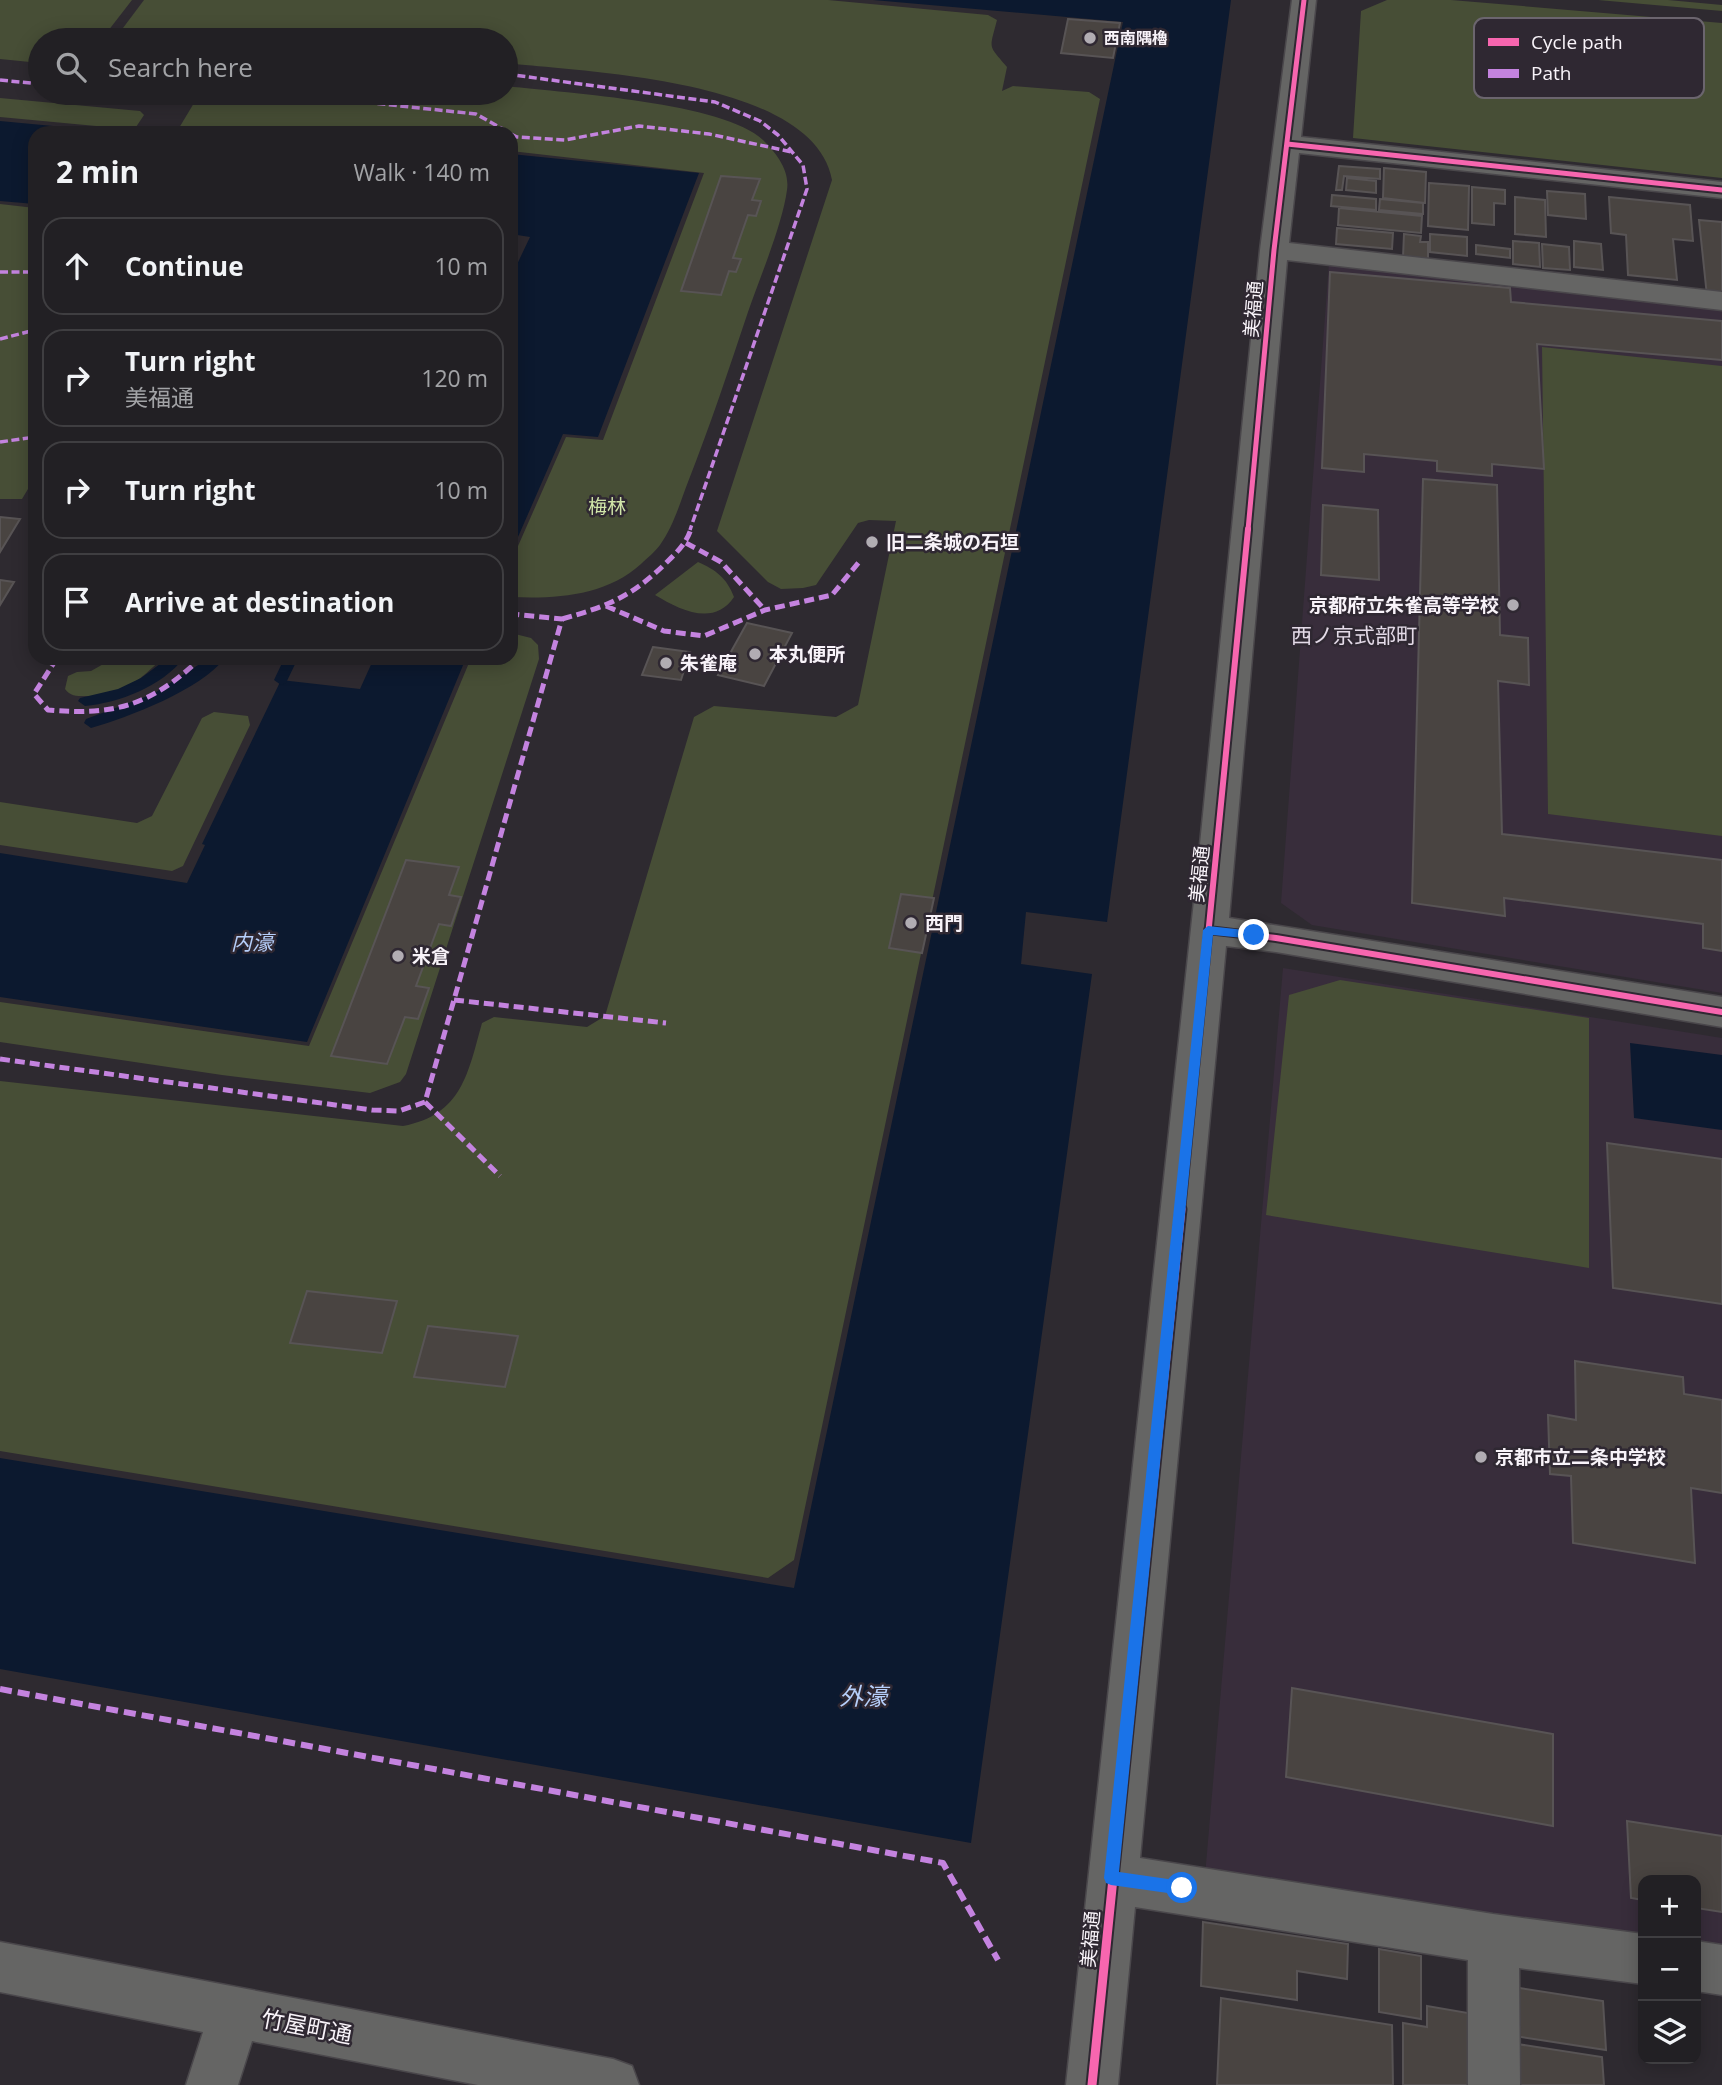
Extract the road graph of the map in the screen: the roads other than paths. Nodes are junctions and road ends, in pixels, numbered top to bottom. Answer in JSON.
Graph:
{"nodes":[{"id":1,"x":1304,"y":0,"type":"edge"},
{"id":2,"x":1287,"y":144,"type":"junction"},
{"id":3,"x":1722,"y":190,"type":"edge"},
{"id":4,"x":1274,"y":250,"type":"junction"},
{"id":5,"x":1722,"y":301,"type":"edge"},
{"id":6,"x":1208,"y":930,"type":"junction"},
{"id":7,"x":1722,"y":1012,"type":"edge"},
{"id":8,"x":1111,"y":1878,"type":"junction"},
{"id":9,"x":1493,"y":1939,"type":"junction"},
{"id":10,"x":1638,"y":1958,"type":"edge"},
{"id":11,"x":0,"y":1967,"type":"edge"},
{"id":12,"x":1701,"y":1967,"type":"edge"},
{"id":13,"x":1722,"y":1970,"type":"edge"},
{"id":14,"x":235,"y":2013,"type":"junction"},
{"id":15,"x":212,"y":2085,"type":"edge"},
{"id":16,"x":613,"y":2085,"type":"edge"},
{"id":17,"x":1092,"y":2085,"type":"edge"},
{"id":18,"x":1494,"y":2085,"type":"edge"}],
"edges":[{"from":1,"to":2,"type":"street","name":"美福通"},
{"from":2,"to":3,"type":"street"},
{"from":2,"to":4,"type":"street","name":"美福通"},
{"from":4,"to":5,"type":"street"},
{"from":4,"to":6,"type":"street","name":"美福通"},
{"from":6,"to":7,"type":"street"},
{"from":6,"to":8,"type":"street","name":"美福通"},
{"from":8,"to":9,"type":"street"},
{"from":8,"to":17,"type":"street","name":"美福通"},
{"from":9,"to":10,"type":"street"},
{"from":9,"to":18,"type":"street"},
{"from":11,"to":14,"type":"street","name":"竹屋町通"},
{"from":12,"to":13,"type":"street"},
{"from":14,"to":15,"type":"street"},
{"from":14,"to":16,"type":"street","name":"竹屋町通"}]}
